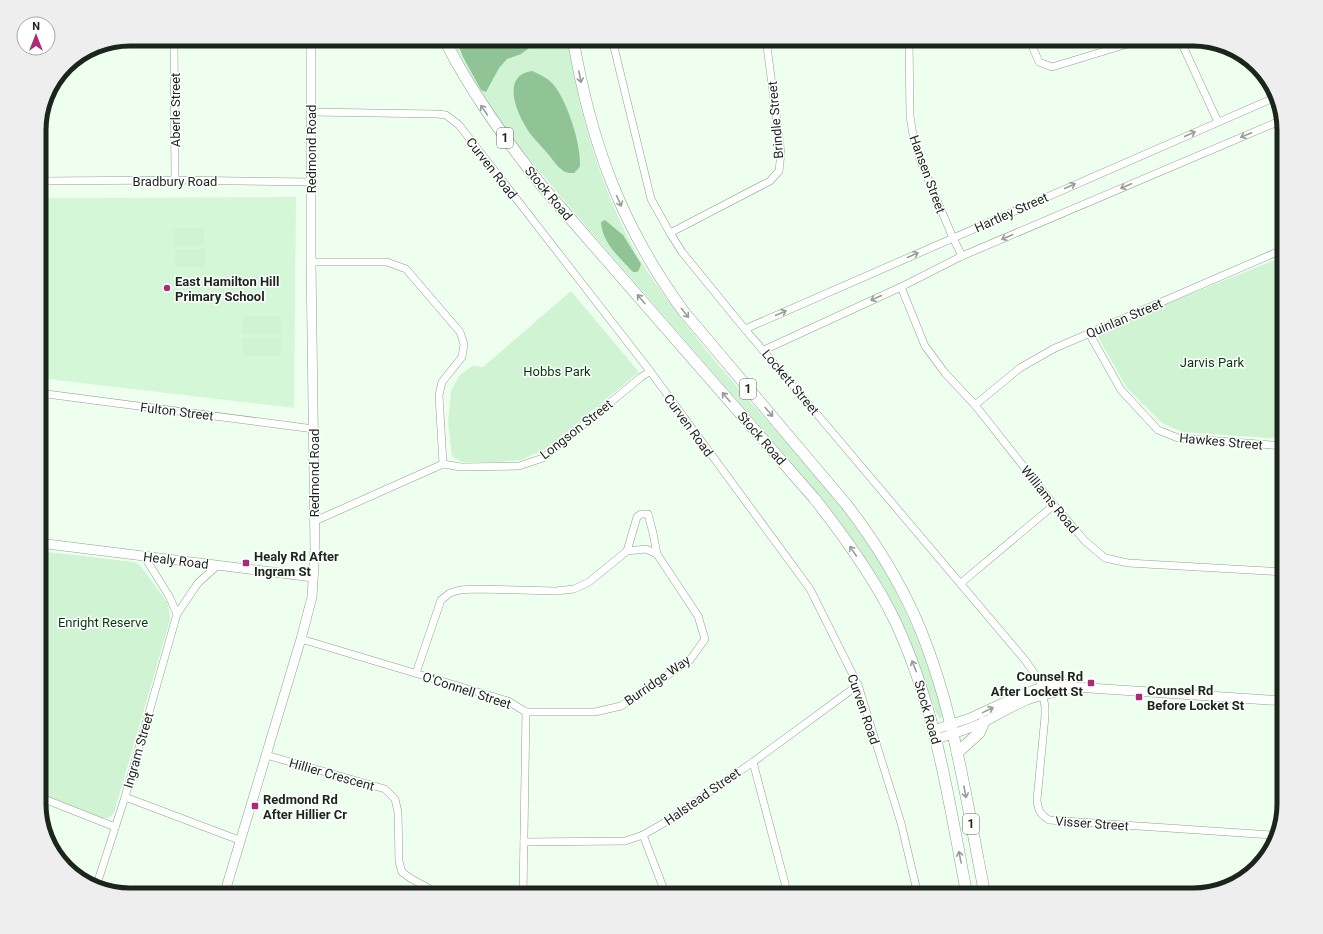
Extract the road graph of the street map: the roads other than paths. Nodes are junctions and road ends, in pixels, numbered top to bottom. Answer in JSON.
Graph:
{"nodes":[{"id":1,"x":174,"y":46,"type":"edge"},
{"id":2,"x":311,"y":46,"type":"edge"},
{"id":3,"x":448,"y":46,"type":"edge"},
{"id":4,"x":574,"y":46,"type":"edge"},
{"id":5,"x":614,"y":46,"type":"edge"},
{"id":6,"x":767,"y":46,"type":"edge"},
{"id":7,"x":909,"y":46,"type":"edge"},
{"id":8,"x":1033,"y":46,"type":"edge"},
{"id":9,"x":1120,"y":46,"type":"edge"},
{"id":10,"x":1183,"y":46,"type":"edge"},
{"id":11,"x":1271,"y":99,"type":"edge"},
{"id":12,"x":311,"y":112,"type":"junction"},
{"id":13,"x":1218,"y":122,"type":"junction"},
{"id":14,"x":1276,"y":122,"type":"edge"},
{"id":15,"x":175,"y":180,"type":"junction"},
{"id":16,"x":46,"y":181,"type":"edge"},
{"id":17,"x":311,"y":182,"type":"junction"},
{"id":18,"x":670,"y":233,"type":"junction"},
{"id":19,"x":953,"y":238,"type":"junction"},
{"id":20,"x":1277,"y":253,"type":"edge"},
{"id":21,"x":962,"y":256,"type":"junction"},
{"id":22,"x":311,"y":262,"type":"junction"},
{"id":23,"x":901,"y":287,"type":"junction"},
{"id":24,"x":745,"y":329,"type":"junction"},
{"id":25,"x":1089,"y":333,"type":"junction"},
{"id":26,"x":764,"y":350,"type":"junction"},
{"id":27,"x":650,"y":371,"type":"junction"},
{"id":28,"x":46,"y":394,"type":"edge"},
{"id":29,"x":975,"y":406,"type":"junction"},
{"id":30,"x":314,"y":429,"type":"junction"},
{"id":31,"x":1277,"y":445,"type":"edge"},
{"id":32,"x":443,"y":464,"type":"junction"},
{"id":33,"x":1054,"y":505,"type":"junction"},
{"id":34,"x":315,"y":521,"type":"junction"},
{"id":35,"x":46,"y":544,"type":"edge"},
{"id":36,"x":627,"y":551,"type":"junction"},
{"id":37,"x":657,"y":554,"type":"junction"},
{"id":38,"x":144,"y":556,"type":"junction"},
{"id":39,"x":218,"y":565,"type":"junction"},
{"id":40,"x":1277,"y":572,"type":"edge"},
{"id":41,"x":313,"y":576,"type":"junction"},
{"id":42,"x":960,"y":584,"type":"junction"},
{"id":43,"x":177,"y":614,"type":"junction"},
{"id":44,"x":301,"y":639,"type":"junction"},
{"id":45,"x":416,"y":673,"type":"junction"},
{"id":46,"x":858,"y":685,"type":"junction"},
{"id":47,"x":1042,"y":691,"type":"junction"},
{"id":48,"x":1277,"y":701,"type":"edge"},
{"id":49,"x":526,"y":712,"type":"junction"},
{"id":50,"x":984,"y":722,"type":"junction"},
{"id":51,"x":953,"y":729,"type":"junction"},
{"id":52,"x":935,"y":734,"type":"junction"},
{"id":53,"x":957,"y":753,"type":"junction"},
{"id":54,"x":266,"y":755,"type":"junction"},
{"id":55,"x":752,"y":762,"type":"junction"},
{"id":56,"x":125,"y":797,"type":"junction"},
{"id":57,"x":46,"y":800,"type":"edge"},
{"id":58,"x":115,"y":827,"type":"junction"},
{"id":59,"x":643,"y":835,"type":"junction"},
{"id":60,"x":1271,"y":835,"type":"edge"},
{"id":61,"x":239,"y":840,"type":"junction"},
{"id":62,"x":524,"y":842,"type":"junction"},
{"id":63,"x":98,"y":881,"type":"edge"},
{"id":64,"x":226,"y":888,"type":"edge"},
{"id":65,"x":428,"y":888,"type":"edge"},
{"id":66,"x":523,"y":888,"type":"edge"},
{"id":67,"x":663,"y":888,"type":"edge"},
{"id":68,"x":786,"y":888,"type":"edge"},
{"id":69,"x":916,"y":888,"type":"edge"},
{"id":70,"x":966,"y":888,"type":"edge"},
{"id":71,"x":984,"y":888,"type":"edge"}],
"edges":[{"from":1,"to":15,"type":"street","name":"Aberle Street"},
{"from":2,"to":12,"type":"street","name":"Redmond Road"},
{"from":52,"to":3,"type":"highway","name":"Stock Road","number":"1","one_way":true},
{"from":4,"to":51,"type":"highway","name":"Stock Road","number":"1","one_way":true},
{"from":5,"to":18,"type":"street","name":"Lockett Street"},
{"from":6,"to":18,"type":"street","name":"Brindle Street"},
{"from":7,"to":19,"type":"street","name":"Hansen Street"},
{"from":8,"to":9,"type":"street"},
{"from":10,"to":13,"type":"street"},
{"from":11,"to":13,"type":"street","name":"Hartley Street"},
{"from":12,"to":17,"type":"street","name":"Redmond Road"},
{"from":12,"to":27,"type":"street","name":"Curven Road"},
{"from":19,"to":13,"type":"street","name":"Hartley Street","one_way":true},
{"from":14,"to":21,"type":"street","name":"Hartley Street","one_way":true},
{"from":15,"to":16,"type":"street","name":"Bradbury Road"},
{"from":15,"to":17,"type":"street","name":"Bradbury Road"},
{"from":17,"to":22,"type":"street","name":"Redmond Road"},
{"from":18,"to":24,"type":"street","name":"Lockett Street"},
{"from":19,"to":21,"type":"street","name":"Hansen Street"},
{"from":24,"to":19,"type":"street","name":"Hartley Street","one_way":true},
{"from":20,"to":25,"type":"street","name":"Quinlan Street"},
{"from":21,"to":23,"type":"street","name":"Hartley Street"},
{"from":22,"to":30,"type":"street","name":"Redmond Road"},
{"from":22,"to":32,"type":"street"},
{"from":23,"to":26,"type":"street","name":"Hartley Street","one_way":true},
{"from":23,"to":29,"type":"street","name":"Williams Road"},
{"from":24,"to":26,"type":"street","name":"Lockett Street"},
{"from":25,"to":29,"type":"street","name":"Quinlan Street"},
{"from":25,"to":31,"type":"street","name":"Hawkes Street"},
{"from":26,"to":42,"type":"street","name":"Lockett Street"},
{"from":27,"to":32,"type":"street","name":"Longson Street"},
{"from":27,"to":46,"type":"street","name":"Curven Road"},
{"from":28,"to":30,"type":"street","name":"Fulton Street"},
{"from":29,"to":33,"type":"street","name":"Williams Road"},
{"from":30,"to":34,"type":"street","name":"Redmond Road"},
{"from":32,"to":34,"type":"street"},
{"from":33,"to":40,"type":"street","name":"Williams Road"},
{"from":33,"to":42,"type":"street"},
{"from":34,"to":41,"type":"street","name":"Redmond Road"},
{"from":35,"to":38,"type":"street","name":"Healy Road"},
{"from":36,"to":37,"type":"street"},
{"from":36,"to":37,"type":"street","name":"Burridge Way"},
{"from":36,"to":45,"type":"street"},
{"from":37,"to":49,"type":"street","name":"Burridge Way"},
{"from":38,"to":39,"type":"street","name":"Healy Road"},
{"from":38,"to":43,"type":"street"},
{"from":39,"to":41,"type":"street","name":"Healy Road"},
{"from":39,"to":43,"type":"street","name":"Ingram Street"},
{"from":41,"to":44,"type":"street","name":"Redmond Road"},
{"from":42,"to":47,"type":"street","name":"Lockett Street"},
{"from":43,"to":56,"type":"street","name":"Ingram Street"},
{"from":44,"to":45,"type":"street","name":"O'Connell Street"},
{"from":44,"to":54,"type":"street","name":"Redmond Road"},
{"from":45,"to":49,"type":"street","name":"O'Connell Street"},
{"from":46,"to":55,"type":"street","name":"Halstead Street"},
{"from":46,"to":69,"type":"street","name":"Curven Road"},
{"from":47,"to":48,"type":"street"},
{"from":47,"to":50,"type":"street"},
{"from":51,"to":47,"type":"street","one_way":true},
{"from":47,"to":60,"type":"street","name":"Visser Street"},
{"from":49,"to":62,"type":"street","name":"O'Connell Street"},
{"from":50,"to":51,"type":"street"},
{"from":50,"to":53,"type":"highway"},
{"from":51,"to":52,"type":"street"},
{"from":51,"to":53,"type":"highway","name":"Stock Road","number":"1"},
{"from":70,"to":52,"type":"highway","name":"Stock Road","number":"1","one_way":true},
{"from":53,"to":71,"type":"highway","name":"Stock Road","number":"1","one_way":true},
{"from":54,"to":61,"type":"street","name":"Redmond Road"},
{"from":54,"to":65,"type":"street","name":"Hillier Crescent"},
{"from":55,"to":59,"type":"street","name":"Halstead Street"},
{"from":55,"to":68,"type":"street"},
{"from":56,"to":58,"type":"street","name":"Ingram Street"},
{"from":56,"to":61,"type":"street"},
{"from":57,"to":58,"type":"street"},
{"from":58,"to":63,"type":"street","name":"Ingram Street"},
{"from":59,"to":62,"type":"street","name":"Halstead Street"},
{"from":59,"to":67,"type":"street"},
{"from":61,"to":64,"type":"street","name":"Redmond Road"},
{"from":62,"to":66,"type":"street","name":"O'Connell Street"}]}
